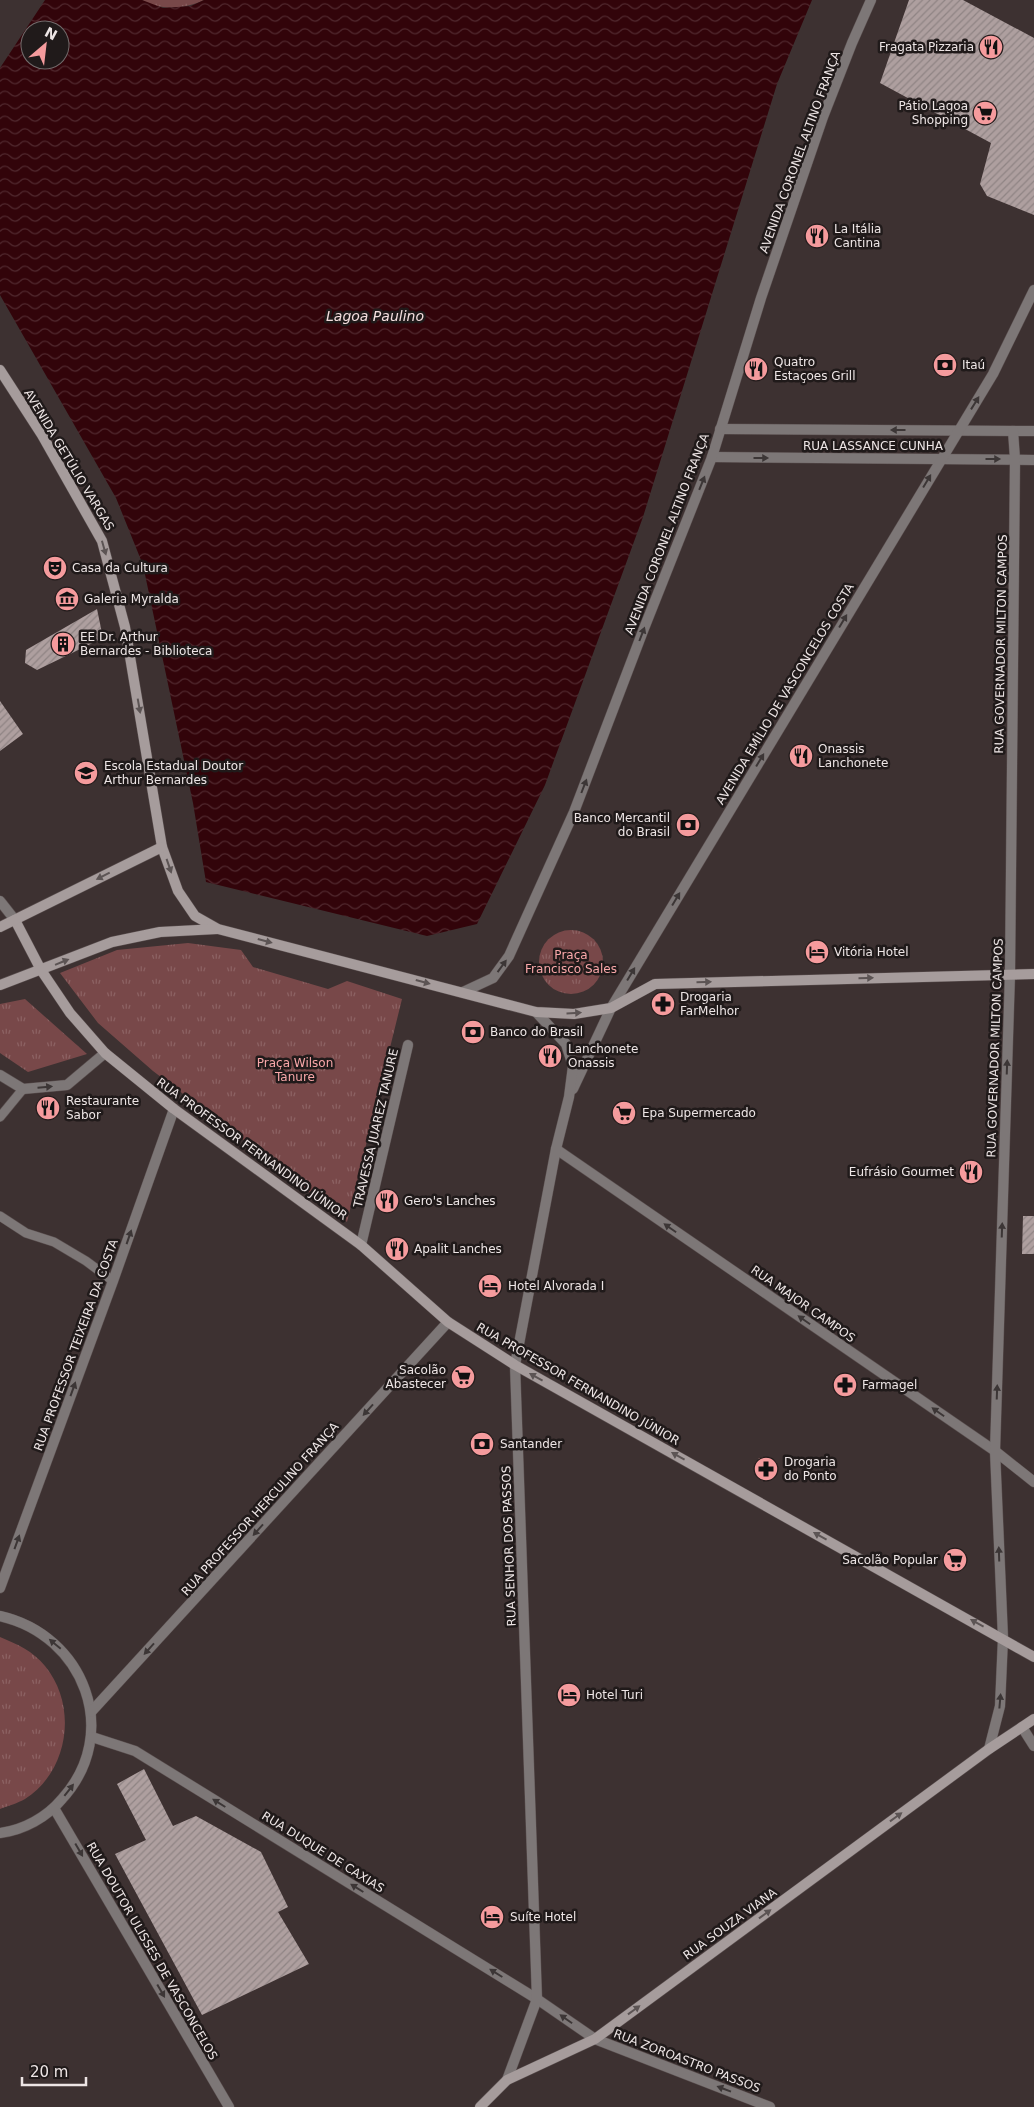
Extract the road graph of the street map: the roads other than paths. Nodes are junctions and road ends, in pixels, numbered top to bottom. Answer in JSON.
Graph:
{"nodes":[{"id":1,"x":871,"y":0,"type":"edge"},
{"id":2,"x":1034,"y":290,"type":"edge"},
{"id":3,"x":0,"y":370,"type":"edge"},
{"id":4,"x":720,"y":429,"type":"junction"},
{"id":5,"x":958,"y":431,"type":"junction"},
{"id":6,"x":1013,"y":431,"type":"junction"},
{"id":7,"x":1034,"y":432,"type":"edge"},
{"id":8,"x":712,"y":457,"type":"junction"},
{"id":9,"x":940,"y":459,"type":"junction"},
{"id":10,"x":1015,"y":459,"type":"junction"},
{"id":11,"x":1034,"y":460,"type":"edge"},
{"id":12,"x":162,"y":846,"type":"junction"},
{"id":13,"x":0,"y":901,"type":"edge"},
{"id":14,"x":15,"y":920,"type":"junction"},
{"id":15,"x":0,"y":927,"type":"edge"},
{"id":16,"x":218,"y":929,"type":"junction"},
{"id":17,"x":41,"y":970,"type":"junction"},
{"id":18,"x":1010,"y":974,"type":"junction"},
{"id":19,"x":1034,"y":974,"type":"edge"},
{"id":20,"x":0,"y":986,"type":"edge"},
{"id":21,"x":463,"y":992,"type":"junction"},
{"id":22,"x":611,"y":1009,"type":"junction"},
{"id":23,"x":536,"y":1012,"type":"junction"},
{"id":24,"x":408,"y":1046,"type":"dead end"},
{"id":25,"x":105,"y":1053,"type":"junction"},
{"id":26,"x":0,"y":1075,"type":"edge"},
{"id":27,"x":23,"y":1089,"type":"junction"},
{"id":28,"x":569,"y":1097,"type":"junction"},
{"id":29,"x":174,"y":1110,"type":"junction"},
{"id":30,"x":0,"y":1117,"type":"edge"},
{"id":31,"x":556,"y":1149,"type":"junction"},
{"id":32,"x":0,"y":1216,"type":"edge"},
{"id":33,"x":361,"y":1245,"type":"junction"},
{"id":34,"x":113,"y":1281,"type":"junction"},
{"id":35,"x":448,"y":1322,"type":"junction"},
{"id":36,"x":515,"y":1365,"type":"junction"},
{"id":37,"x":995,"y":1452,"type":"junction"},
{"id":38,"x":1034,"y":1482,"type":"edge"},
{"id":39,"x":0,"y":1588,"type":"edge"},
{"id":40,"x":0,"y":1616,"type":"edge"},
{"id":41,"x":1003,"y":1638,"type":"junction"},
{"id":42,"x":1034,"y":1657,"type":"edge"},
{"id":43,"x":92,"y":1712,"type":"junction"},
{"id":44,"x":1034,"y":1719,"type":"edge"},
{"id":45,"x":1022,"y":1728,"type":"junction"},
{"id":46,"x":92,"y":1737,"type":"junction"},
{"id":47,"x":1034,"y":1746,"type":"edge"},
{"id":48,"x":989,"y":1749,"type":"junction"},
{"id":49,"x":54,"y":1808,"type":"junction"},
{"id":50,"x":0,"y":1833,"type":"edge"},
{"id":51,"x":537,"y":1999,"type":"junction"},
{"id":52,"x":595,"y":2039,"type":"junction"},
{"id":53,"x":507,"y":2080,"type":"junction"},
{"id":54,"x":229,"y":2107,"type":"edge"},
{"id":55,"x":480,"y":2107,"type":"edge"},
{"id":56,"x":770,"y":2107,"type":"edge"}],
"edges":[{"from":1,"to":4,"type":"street","name":"AVENIDA CORONEL ALTINO FRANÇA"},
{"from":5,"to":2,"type":"street","name":"AVENIDA EMÍLIO DE VASCONCELOS COSTA","one_way":true},
{"from":3,"to":12,"type":"main road","name":"AVENIDA GETÚLIO VARGAS","one_way":true},
{"from":5,"to":4,"type":"street","name":"RUA LASSANCE CUNHA","one_way":true},
{"from":4,"to":8,"type":"street","name":"AVENIDA CORONEL ALTINO FRANÇA"},
{"from":5,"to":6,"type":"street","name":"RUA LASSANCE CUNHA"},
{"from":5,"to":9,"type":"street","name":"AVENIDA EMÍLIO DE VASCONCELOS COSTA"},
{"from":6,"to":7,"type":"street","name":"RUA LASSANCE CUNHA"},
{"from":6,"to":10,"type":"street","name":"RUA GOVERNADOR MILTON CAMPOS"},
{"from":8,"to":9,"type":"street","name":"RUA LASSANCE CUNHA","one_way":true},
{"from":21,"to":8,"type":"street","name":"AVENIDA CORONEL ALTINO FRANÇA","one_way":true},
{"from":9,"to":10,"type":"street","name":"RUA LASSANCE CUNHA","one_way":true},
{"from":22,"to":9,"type":"street","name":"AVENIDA EMÍLIO DE VASCONCELOS COSTA","one_way":true},
{"from":10,"to":11,"type":"street","name":"RUA LASSANCE CUNHA"},
{"from":10,"to":18,"type":"street","name":"RUA GOVERNADOR MILTON CAMPOS"},
{"from":12,"to":14,"type":"main road","one_way":true},
{"from":12,"to":16,"type":"main road","name":"AVENIDA GETÚLIO VARGAS","one_way":true},
{"from":13,"to":14,"type":"street"},
{"from":14,"to":15,"type":"main road"},
{"from":14,"to":17,"type":"main road","name":"RUA PROFESSOR FERNANDINO JÚNIOR"},
{"from":17,"to":16,"type":"main road","one_way":true},
{"from":16,"to":21,"type":"main road","one_way":true},
{"from":17,"to":20,"type":"main road"},
{"from":17,"to":25,"type":"main road","name":"RUA PROFESSOR FERNANDINO JÚNIOR"},
{"from":18,"to":19,"type":"main road"},
{"from":22,"to":18,"type":"main road","one_way":true},
{"from":37,"to":18,"type":"street","name":"RUA GOVERNADOR MILTON CAMPOS","one_way":true},
{"from":21,"to":23,"type":"main road"},
{"from":23,"to":22,"type":"main road","one_way":true},
{"from":22,"to":28,"type":"street","name":"RUA SENHOR DOS PASSOS"},
{"from":23,"to":28,"type":"street","name":"RUA SENHOR DOS PASSOS"},
{"from":24,"to":33,"type":"street","name":"TRAVESSA JUAREZ TANURE"},
{"from":27,"to":25,"type":"street","one_way":true},
{"from":25,"to":29,"type":"main road","name":"RUA PROFESSOR FERNANDINO JÚNIOR"},
{"from":26,"to":27,"type":"street"},
{"from":27,"to":30,"type":"lane"},
{"from":28,"to":31,"type":"street","name":"RUA SENHOR DOS PASSOS"},
{"from":29,"to":33,"type":"main road","name":"RUA PROFESSOR FERNANDINO JÚNIOR"},
{"from":34,"to":29,"type":"street","name":"RUA PROFESSOR TEIXEIRA DA COSTA","one_way":true},
{"from":31,"to":36,"type":"street","name":"RUA SENHOR DOS PASSOS"},
{"from":37,"to":31,"type":"street","name":"RUA MAJOR CAMPOS","one_way":true},
{"from":32,"to":34,"type":"lane"},
{"from":33,"to":35,"type":"main road","name":"RUA PROFESSOR FERNANDINO JÚNIOR"},
{"from":39,"to":34,"type":"street","name":"RUA PROFESSOR TEIXEIRA DA COSTA","one_way":true},
{"from":35,"to":36,"type":"main road","name":"RUA PROFESSOR FERNANDINO JÚNIOR"},
{"from":35,"to":43,"type":"street","name":"RUA PROFESSOR HERCULINO FRANÇA","one_way":true},
{"from":41,"to":36,"type":"main road","name":"RUA PROFESSOR FERNANDINO JÚNIOR","one_way":true},
{"from":36,"to":51,"type":"street","name":"RUA SENHOR DOS PASSOS"},
{"from":37,"to":38,"type":"street","name":"RUA MAJOR CAMPOS"},
{"from":41,"to":37,"type":"street","name":"RUA GOVERNADOR MILTON CAMPOS","one_way":true},
{"from":43,"to":40,"type":"street","one_way":true},
{"from":41,"to":42,"type":"main road","name":"RUA PROFESSOR FERNANDINO JÚNIOR"},
{"from":48,"to":41,"type":"street","one_way":true},
{"from":43,"to":46,"type":"street"},
{"from":44,"to":45,"type":"main road","name":"RUA SOUZA VIANA"},
{"from":45,"to":47,"type":"street"},
{"from":45,"to":48,"type":"main road","name":"RUA SOUZA VIANA"},
{"from":49,"to":46,"type":"street","one_way":true},
{"from":51,"to":46,"type":"street","name":"RUA DUQUE DE CAXIAS","one_way":true},
{"from":52,"to":48,"type":"main road","name":"RUA SOUZA VIANA","one_way":true},
{"from":49,"to":50,"type":"street"},
{"from":49,"to":54,"type":"street","name":"RUA DOUTOR ULISSES DE VASCONCELOS","one_way":true},
{"from":52,"to":51,"type":"street","one_way":true},
{"from":51,"to":53,"type":"street","name":"RUA SENHOR DOS PASSOS"},
{"from":52,"to":53,"type":"main road","name":"RUA SOUZA VIANA"},
{"from":56,"to":52,"type":"street","name":"RUA ZOROASTRO PASSOS","one_way":true},
{"from":53,"to":55,"type":"main road","name":"RUA SOUZA VIANA"}]}
